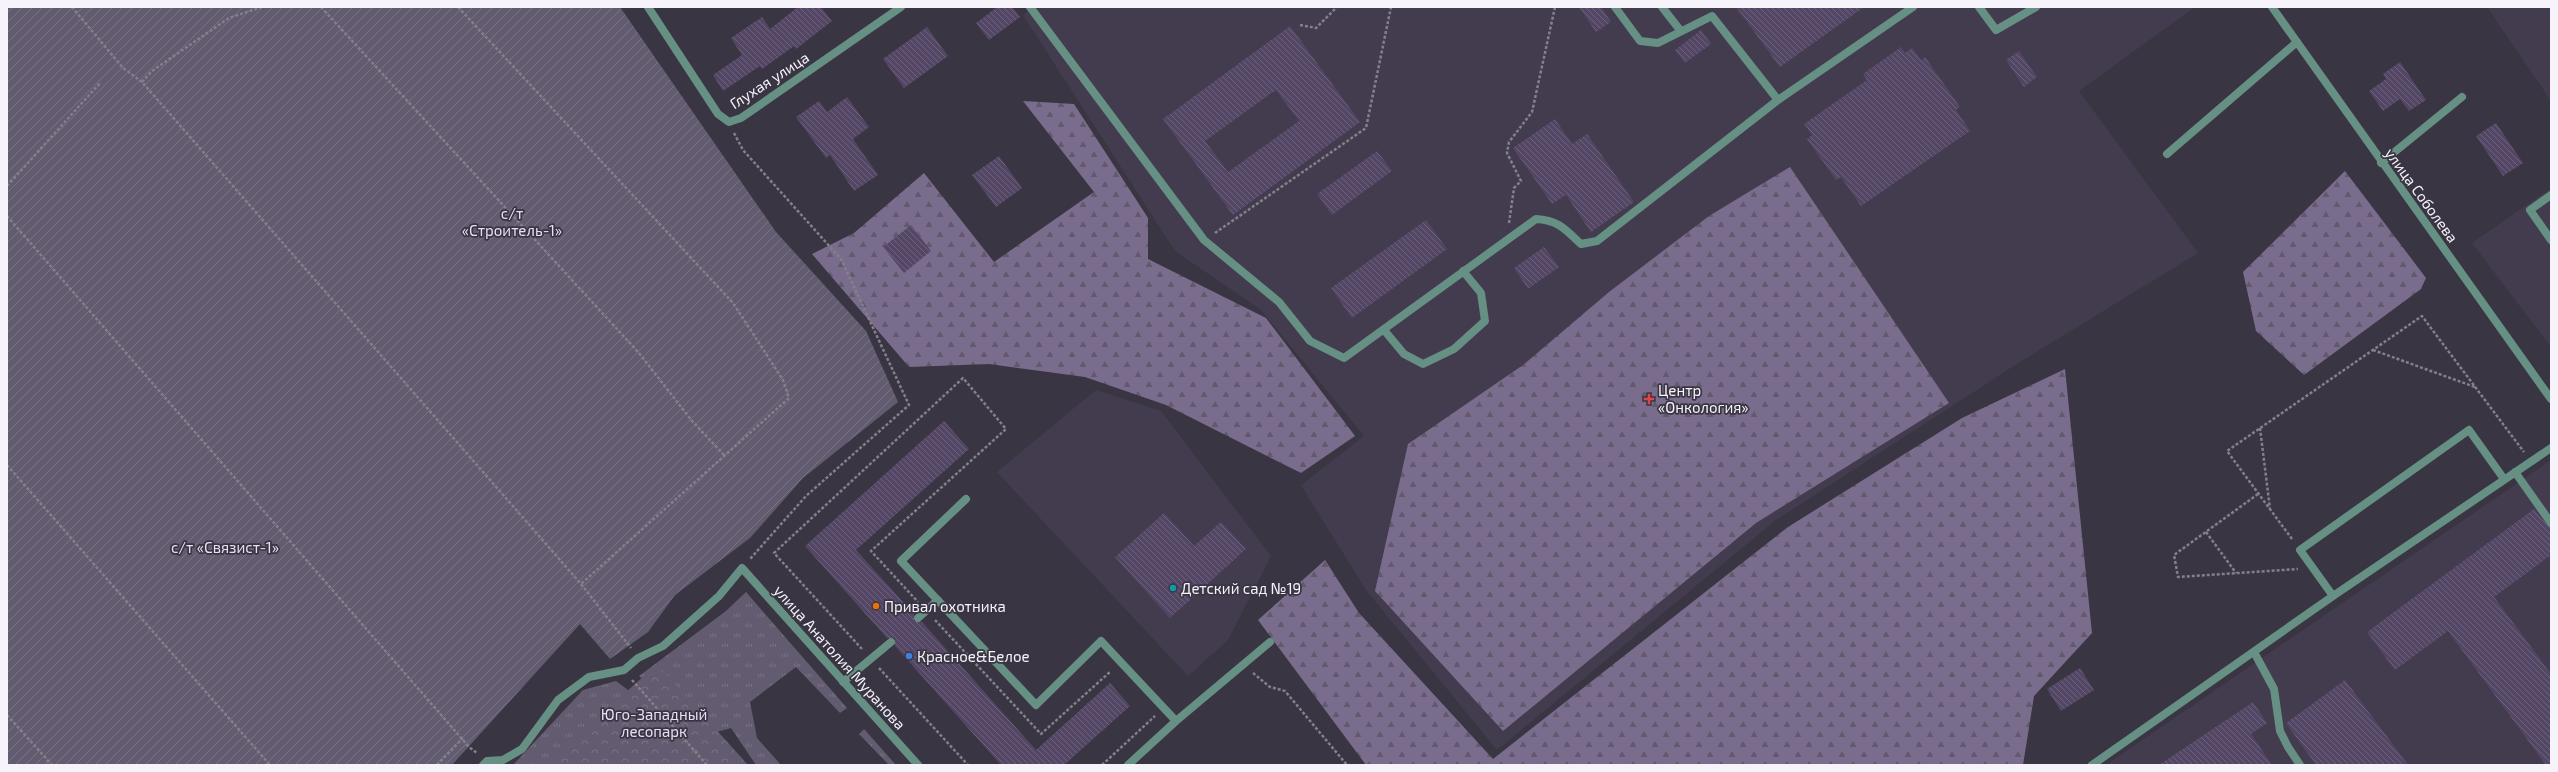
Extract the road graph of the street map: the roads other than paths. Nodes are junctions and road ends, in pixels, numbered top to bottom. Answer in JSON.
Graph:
{"nodes":[{"id":1,"x":648,"y":7,"type":"edge"},
{"id":2,"x":901,"y":7,"type":"edge"},
{"id":3,"x":1030,"y":7,"type":"edge"},
{"id":4,"x":1615,"y":7,"type":"edge"},
{"id":5,"x":1662,"y":7,"type":"edge"},
{"id":6,"x":1913,"y":7,"type":"edge"},
{"id":7,"x":1979,"y":7,"type":"edge"},
{"id":8,"x":2036,"y":7,"type":"edge"},
{"id":9,"x":2272,"y":7,"type":"edge"},
{"id":10,"x":1680,"y":30,"type":"junction"},
{"id":11,"x":2297,"y":42,"type":"junction"},
{"id":12,"x":2462,"y":97,"type":"dead end"},
{"id":13,"x":1778,"y":100,"type":"junction"},
{"id":14,"x":2167,"y":154,"type":"dead end"},
{"id":15,"x":2381,"y":163,"type":"junction"},
{"id":16,"x":2551,"y":195,"type":"edge"},
{"id":17,"x":2551,"y":240,"type":"edge"},
{"id":18,"x":1463,"y":272,"type":"junction"},
{"id":19,"x":1384,"y":330,"type":"junction"},
{"id":20,"x":2551,"y":399,"type":"edge"},
{"id":21,"x":2551,"y":448,"type":"edge"},
{"id":22,"x":2515,"y":472,"type":"junction"},
{"id":23,"x":2504,"y":479,"type":"junction"},
{"id":24,"x":966,"y":499,"type":"dead end"},
{"id":25,"x":2551,"y":523,"type":"edge"},
{"id":26,"x":2333,"y":596,"type":"junction"},
{"id":27,"x":938,"y":600,"type":"junction"},
{"id":28,"x":918,"y":618,"type":"dead end"},
{"id":29,"x":891,"y":642,"type":"dead end"},
{"id":30,"x":1270,"y":642,"type":"dead end"},
{"id":31,"x":2254,"y":652,"type":"junction"},
{"id":32,"x":844,"y":682,"type":"junction"},
{"id":33,"x":1176,"y":721,"type":"junction"},
{"id":34,"x":485,"y":763,"type":"edge"},
{"id":35,"x":918,"y":765,"type":"edge"},
{"id":36,"x":1128,"y":765,"type":"edge"},
{"id":37,"x":2092,"y":765,"type":"edge"},
{"id":38,"x":2300,"y":765,"type":"edge"}],
"edges":[{"from":1,"to":2,"type":"street","name":"Глухая улица"},
{"from":3,"to":19,"type":"street"},
{"from":4,"to":10,"type":"street"},
{"from":5,"to":10,"type":"street"},
{"from":6,"to":13,"type":"street"},
{"from":7,"to":8,"type":"street"},
{"from":9,"to":11,"type":"street","name":"улица Соболева"},
{"from":10,"to":13,"type":"street"},
{"from":11,"to":14,"type":"street"},
{"from":11,"to":15,"type":"street","name":"улица Соболева"},
{"from":12,"to":15,"type":"street"},
{"from":13,"to":18,"type":"street"},
{"from":15,"to":20,"type":"street","name":"улица Соболева"},
{"from":16,"to":17,"type":"street"},
{"from":18,"to":19,"type":"street"},
{"from":18,"to":19,"type":"street"},
{"from":21,"to":22,"type":"street"},
{"from":22,"to":23,"type":"street"},
{"from":22,"to":25,"type":"street"},
{"from":23,"to":26,"type":"street"},
{"from":23,"to":26,"type":"street"},
{"from":24,"to":27,"type":"street"},
{"from":26,"to":31,"type":"street"},
{"from":27,"to":28,"type":"street"},
{"from":27,"to":33,"type":"street"},
{"from":29,"to":32,"type":"street"},
{"from":30,"to":33,"type":"street"},
{"from":31,"to":37,"type":"street"},
{"from":31,"to":38,"type":"street"},
{"from":32,"to":34,"type":"street","name":"улица Анатолия Муранова"},
{"from":32,"to":35,"type":"street","name":"улица Анатолия Муранова"},
{"from":33,"to":36,"type":"street"}]}
